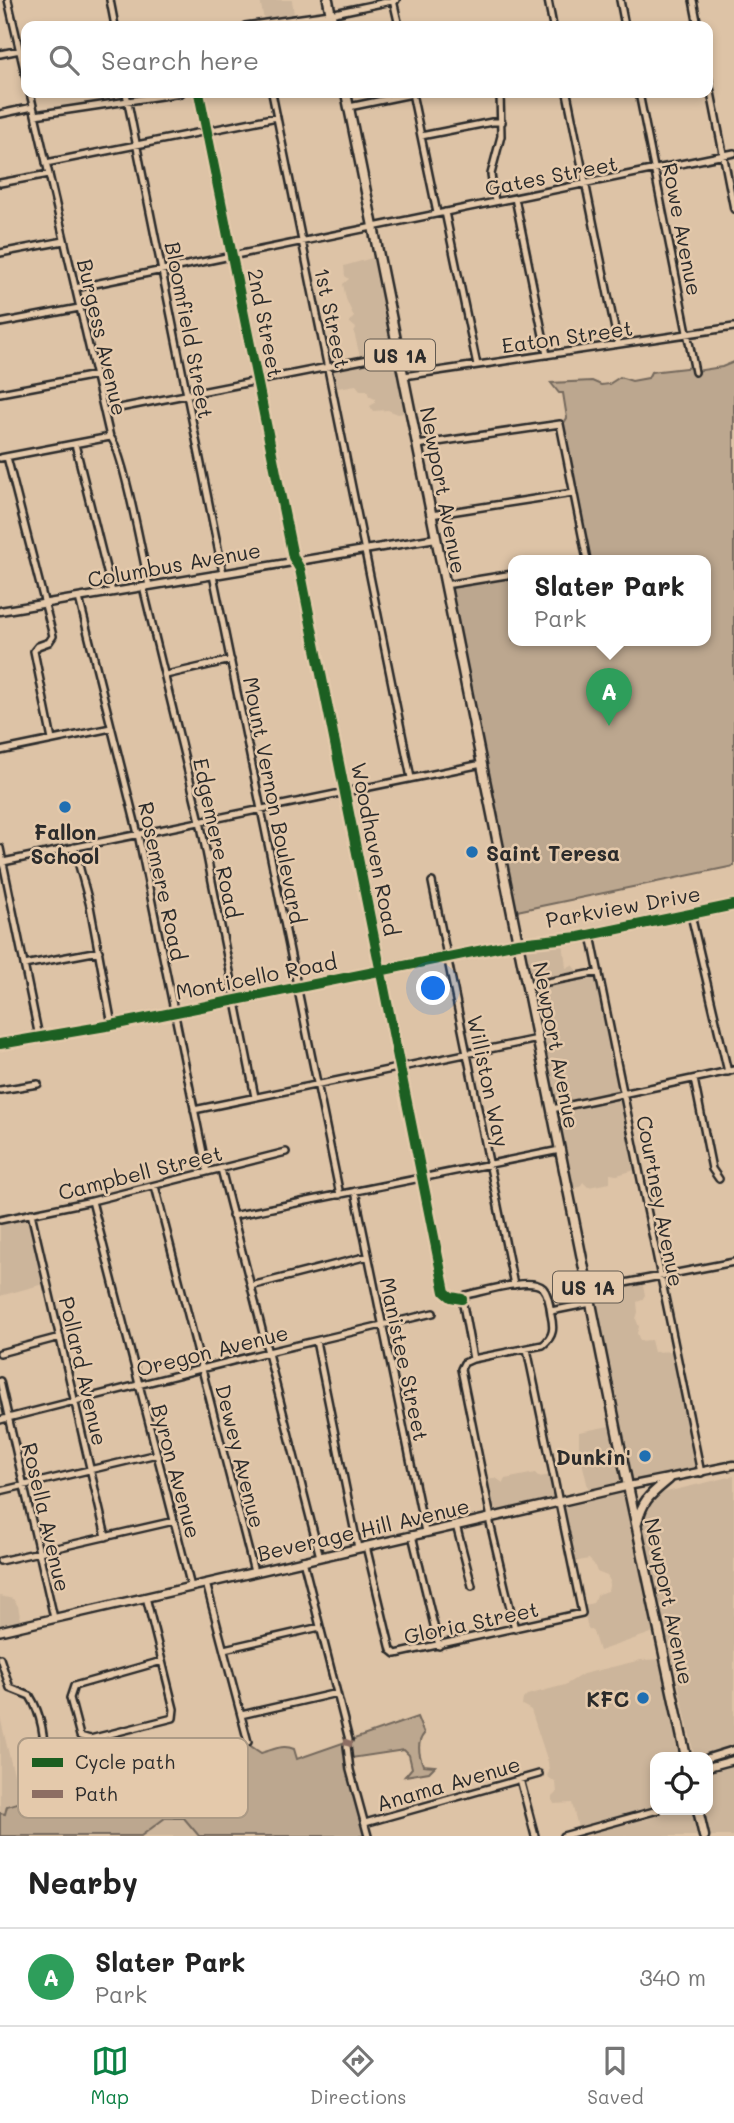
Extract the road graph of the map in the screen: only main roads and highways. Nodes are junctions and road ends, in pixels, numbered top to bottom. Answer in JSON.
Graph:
{"nodes":[{"id":1,"x":328,"y":0,"type":"edge"},
{"id":2,"x":332,"y":21,"type":"edge"},
{"id":3,"x":347,"y":98,"type":"edge"},
{"id":4,"x":669,"y":1479,"type":"road end"},
{"id":5,"x":628,"y":1486,"type":"junction"},
{"id":6,"x":636,"y":1526,"type":"junction"},
{"id":7,"x":0,"y":1631,"type":"edge"},
{"id":8,"x":685,"y":1752,"type":"edge"},
{"id":9,"x":699,"y":1815,"type":"edge"},
{"id":10,"x":704,"y":1836,"type":"edge"}],
"edges":[{"from":1,"to":2,"type":"main road"},
{"from":3,"to":5,"type":"main road","name":"Newport Avenue","number":"US 1A"},
{"from":4,"to":6,"type":"main road"},
{"from":5,"to":6,"type":"main road","name":"Newport Avenue","number":"US 1A"},
{"from":5,"to":7,"type":"main road","name":"Beverage Hill Avenue"},
{"from":6,"to":8,"type":"main road","name":"Newport Avenue","number":"US 1A"},
{"from":9,"to":10,"type":"main road"}]}
